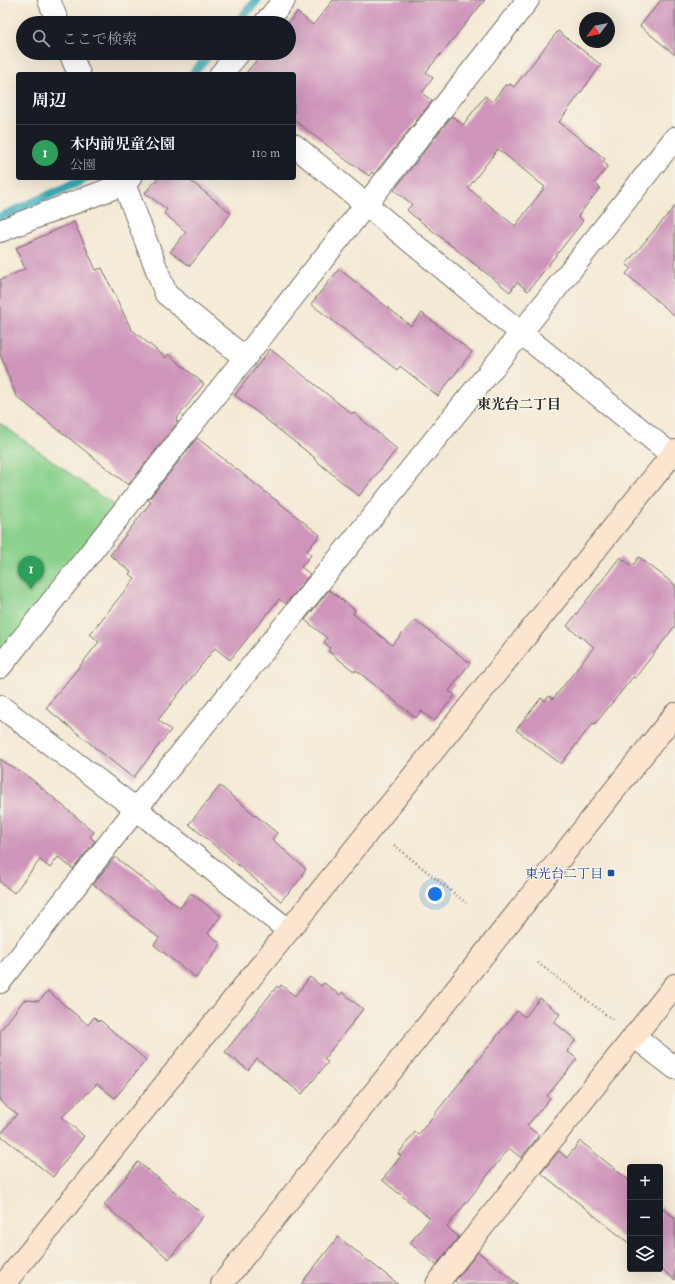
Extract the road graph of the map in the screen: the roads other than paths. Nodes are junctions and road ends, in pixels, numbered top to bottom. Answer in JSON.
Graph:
{"nodes":[{"id":1,"x":49,"y":0,"type":"edge"},
{"id":2,"x":284,"y":0,"type":"edge"},
{"id":3,"x":528,"y":0,"type":"edge"},
{"id":4,"x":55,"y":16,"type":"edge"},
{"id":5,"x":271,"y":16,"type":"edge"},
{"id":6,"x":73,"y":60,"type":"edge"},
{"id":7,"x":233,"y":60,"type":"edge"},
{"id":8,"x":78,"y":72,"type":"edge"},
{"id":9,"x":223,"y":72,"type":"edge"},
{"id":10,"x":675,"y":138,"type":"edge"},
{"id":11,"x":296,"y":147,"type":"edge"},
{"id":12,"x":125,"y":180,"type":"edge"},
{"id":13,"x":366,"y":205,"type":"junction"},
{"id":14,"x":0,"y":231,"type":"edge"},
{"id":15,"x":521,"y":333,"type":"junction"},
{"id":16,"x":245,"y":358,"type":"junction"},
{"id":17,"x":674,"y":453,"type":"edge"},
{"id":18,"x":0,"y":667,"type":"edge"},
{"id":19,"x":0,"y":706,"type":"edge"},
{"id":20,"x":675,"y":714,"type":"edge"},
{"id":21,"x":136,"y":810,"type":"junction"},
{"id":22,"x":288,"y":930,"type":"junction"},
{"id":23,"x":0,"y":982,"type":"edge"},
{"id":24,"x":675,"y":985,"type":"edge"},
{"id":25,"x":634,"y":1036,"type":"junction"},
{"id":26,"x":675,"y":1068,"type":"edge"},
{"id":27,"x":4,"y":1284,"type":"edge"},
{"id":28,"x":222,"y":1284,"type":"edge"},
{"id":29,"x":437,"y":1284,"type":"edge"}],
"edges":[{"from":1,"to":4,"type":"street"},
{"from":2,"to":5,"type":"street"},
{"from":3,"to":13,"type":"street"},
{"from":6,"to":8,"type":"street"},
{"from":7,"to":9,"type":"street"},
{"from":10,"to":15,"type":"street"},
{"from":11,"to":13,"type":"street"},
{"from":12,"to":14,"type":"street"},
{"from":12,"to":16,"type":"street"},
{"from":13,"to":15,"type":"street"},
{"from":13,"to":16,"type":"street"},
{"from":15,"to":17,"type":"street"},
{"from":15,"to":21,"type":"street"},
{"from":16,"to":18,"type":"street"},
{"from":17,"to":22,"type":"street"},
{"from":19,"to":21,"type":"street"},
{"from":20,"to":28,"type":"street"},
{"from":21,"to":22,"type":"street"},
{"from":21,"to":23,"type":"street"},
{"from":22,"to":27,"type":"street"},
{"from":24,"to":25,"type":"street"},
{"from":25,"to":26,"type":"street"},
{"from":25,"to":29,"type":"street"}]}
